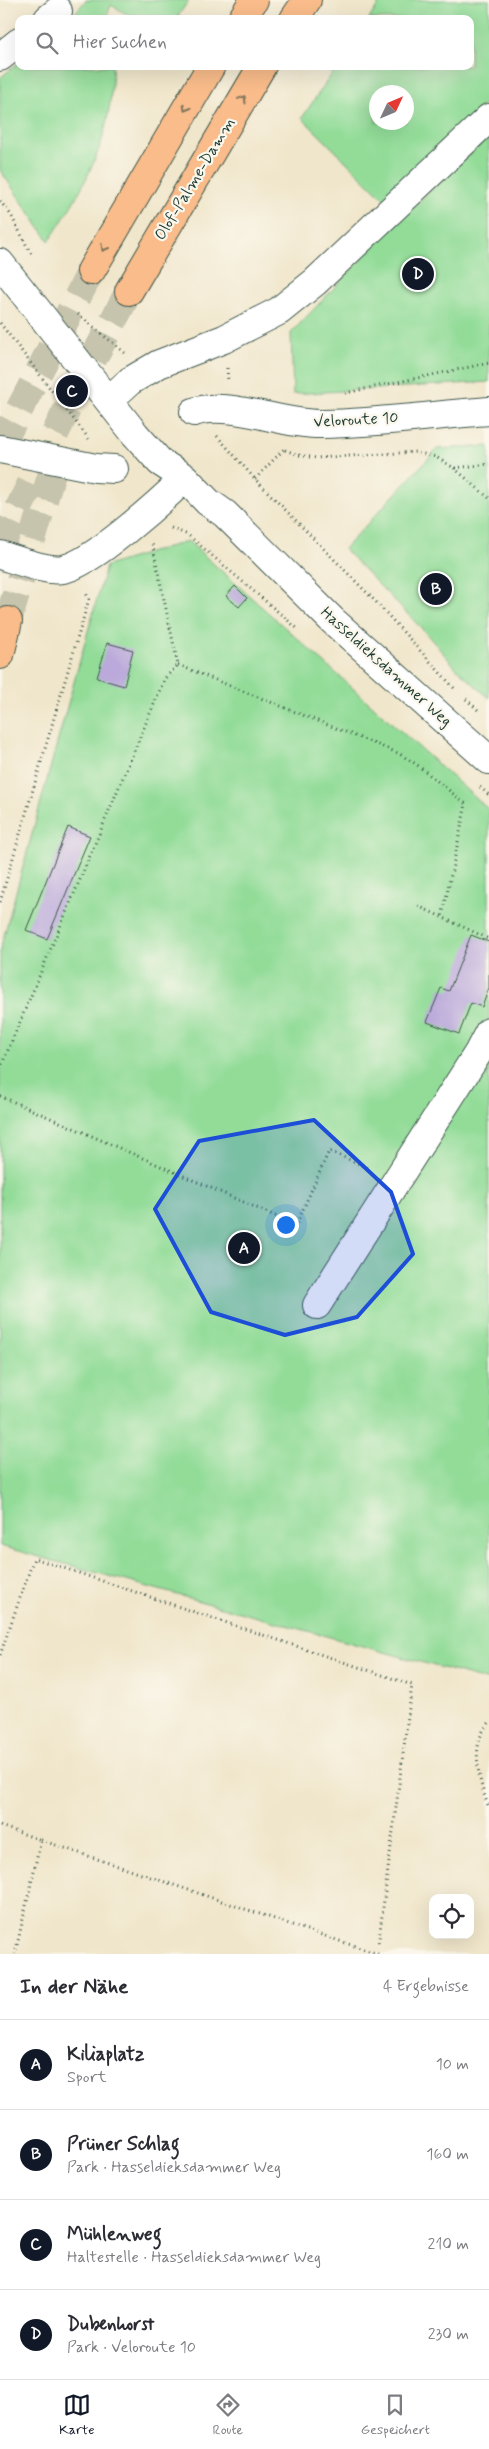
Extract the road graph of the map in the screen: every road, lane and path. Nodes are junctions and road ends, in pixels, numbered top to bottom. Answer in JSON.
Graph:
{"nodes":[{"id":1,"x":254,"y":0,"type":"edge"},
{"id":2,"x":307,"y":0,"type":"edge"},
{"id":3,"x":245,"y":15,"type":"edge"},
{"id":4,"x":297,"y":15,"type":"edge"},
{"id":5,"x":15,"y":45,"type":"edge"},
{"id":6,"x":0,"y":57,"type":"edge"},
{"id":7,"x":209,"y":70,"type":"edge"},
{"id":8,"x":260,"y":70,"type":"edge"},
{"id":9,"x":489,"y":118,"type":"edge"},
{"id":10,"x":0,"y":201,"type":"edge"},
{"id":11,"x":32,"y":255,"type":"dead end"},
{"id":12,"x":0,"y":263,"type":"edge"},
{"id":13,"x":91,"y":271,"type":"tunnel mouth"},
{"id":14,"x":129,"y":291,"type":"tunnel mouth"},
{"id":15,"x":73,"y":309,"type":"dead end"},
{"id":16,"x":0,"y":323,"type":"edge"},
{"id":17,"x":224,"y":339,"type":"junction"},
{"id":18,"x":489,"y":363,"type":"edge"},
{"id":19,"x":148,"y":370,"type":"junction"},
{"id":20,"x":336,"y":395,"type":"dead end"},
{"id":21,"x":109,"y":400,"type":"junction"},
{"id":22,"x":226,"y":410,"type":"junction"},
{"id":23,"x":489,"y":411,"type":"edge"},
{"id":24,"x":194,"y":412,"type":"joint"},
{"id":25,"x":292,"y":421,"type":"junction"},
{"id":26,"x":0,"y":449,"type":"edge"},
{"id":27,"x":285,"y":449,"type":"junction"},
{"id":28,"x":489,"y":464,"type":"edge"},
{"id":29,"x":454,"y":468,"type":"junction"},
{"id":30,"x":114,"y":469,"type":"joint"},
{"id":31,"x":186,"y":478,"type":"junction"},
{"id":32,"x":255,"y":479,"type":"junction"},
{"id":33,"x":489,"y":498,"type":"edge"},
{"id":34,"x":139,"y":518,"type":"junction"},
{"id":35,"x":0,"y":555,"type":"edge"},
{"id":36,"x":73,"y":566,"type":"junction"},
{"id":37,"x":8,"y":621,"type":"tunnel mouth"},
{"id":38,"x":0,"y":654,"type":"edge"},
{"id":39,"x":178,"y":665,"type":"junction"},
{"id":40,"x":458,"y":692,"type":"dead end"},
{"id":41,"x":464,"y":697,"type":"dead end"},
{"id":42,"x":483,"y":714,"type":"dead end"},
{"id":43,"x":489,"y":760,"type":"edge"},
{"id":44,"x":0,"y":902,"type":"edge"},
{"id":45,"x":418,"y":906,"type":"dead end"},
{"id":46,"x":442,"y":917,"type":"junction"},
{"id":47,"x":489,"y":939,"type":"edge"},
{"id":48,"x":489,"y":1032,"type":"edge"},
{"id":49,"x":0,"y":1068,"type":"edge"},
{"id":50,"x":0,"y":1096,"type":"edge"},
{"id":51,"x":397,"y":1180,"type":"junction"},
{"id":52,"x":317,"y":1305,"type":"dead end"},
{"id":53,"x":0,"y":1655,"type":"edge"},
{"id":54,"x":489,"y":1723,"type":"edge"},
{"id":55,"x":489,"y":1808,"type":"edge"},
{"id":56,"x":0,"y":1826,"type":"edge"},
{"id":57,"x":41,"y":1840,"type":"junction"},
{"id":58,"x":378,"y":1946,"type":"dead end"},
{"id":59,"x":15,"y":1954,"type":"edge"},
{"id":60,"x":378,"y":1954,"type":"edge"}],
"edges":[{"from":1,"to":3,"type":"highway"},
{"from":2,"to":4,"type":"highway"},
{"from":5,"to":6,"type":"street"},
{"from":7,"to":13,"type":"highway","one_way":true},
{"from":14,"to":8,"type":"highway","name":"Olof-Palme-Damm","one_way":true},
{"from":9,"to":17,"type":"street"},
{"from":10,"to":11,"type":"path"},
{"from":12,"to":21,"type":"street","name":"Hasseldieksdammer Weg"},
{"from":15,"to":19,"type":"path"},
{"from":16,"to":30,"type":"path"},
{"from":17,"to":19,"type":"street"},
{"from":17,"to":22,"type":"path"},
{"from":18,"to":20,"type":"path"},
{"from":19,"to":21,"type":"street"},
{"from":21,"to":31,"type":"street","name":"Hasseldieksdammer Weg"},
{"from":22,"to":24,"type":"street","name":"Veloroute 10"},
{"from":22,"to":25,"type":"street","name":"Veloroute 10"},
{"from":23,"to":25,"type":"street","name":"Veloroute 10"},
{"from":24,"to":32,"type":"path"},
{"from":25,"to":27,"type":"path"},
{"from":26,"to":30,"type":"street"},
{"from":27,"to":29,"type":"path"},
{"from":27,"to":32,"type":"path"},
{"from":28,"to":29,"type":"path"},
{"from":29,"to":33,"type":"path"},
{"from":31,"to":34,"type":"street"},
{"from":31,"to":43,"type":"street","name":"Hasseldieksdammer Weg"},
{"from":32,"to":40,"type":"path"},
{"from":34,"to":36,"type":"street"},
{"from":34,"to":39,"type":"path"},
{"from":35,"to":36,"type":"street"},
{"from":36,"to":44,"type":"path"},
{"from":37,"to":38,"type":"highway"},
{"from":39,"to":46,"type":"path"},
{"from":39,"to":49,"type":"path"},
{"from":41,"to":42,"type":"path"},
{"from":45,"to":46,"type":"path"},
{"from":46,"to":47,"type":"path"},
{"from":48,"to":51,"type":"street"},
{"from":50,"to":51,"type":"path"},
{"from":51,"to":52,"type":"street"},
{"from":53,"to":58,"type":"path"},
{"from":54,"to":55,"type":"path"},
{"from":56,"to":57,"type":"path"},
{"from":57,"to":59,"type":"path"},
{"from":57,"to":60,"type":"path"}]}
